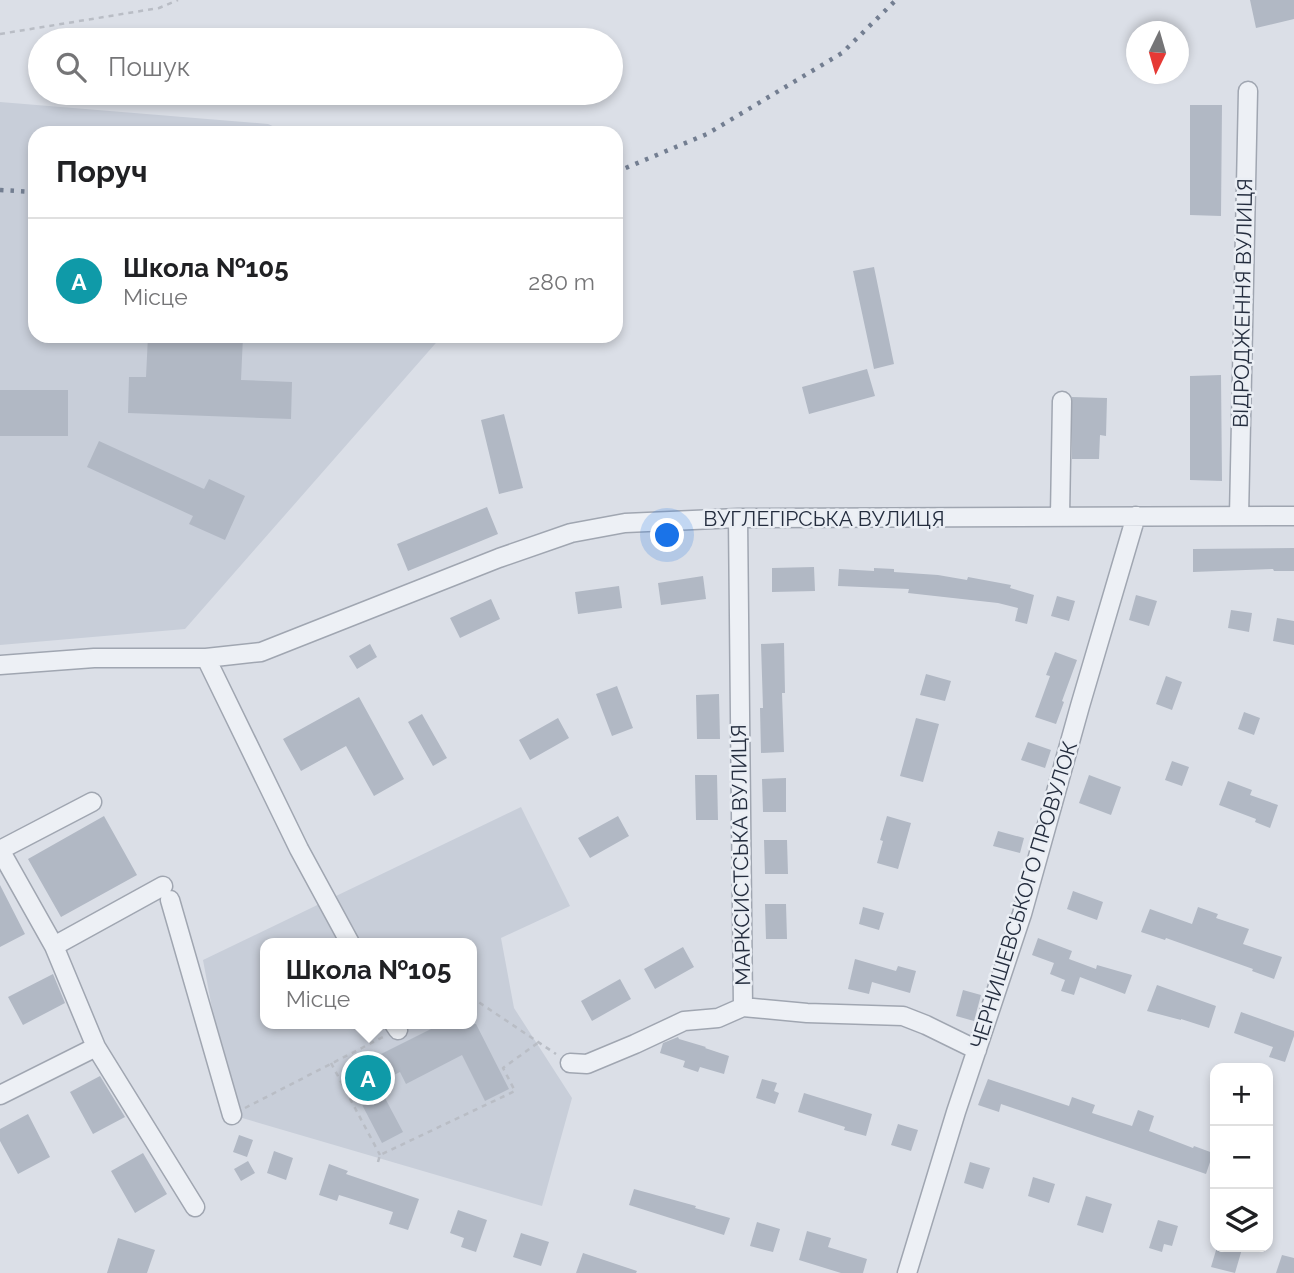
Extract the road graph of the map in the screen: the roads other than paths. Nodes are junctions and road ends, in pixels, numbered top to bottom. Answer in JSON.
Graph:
{"nodes":[{"id":1,"x":1248,"y":91,"type":"dead end"},
{"id":2,"x":1062,"y":401,"type":"dead end"},
{"id":3,"x":1060,"y":516,"type":"junction"},
{"id":4,"x":1136,"y":516,"type":"junction"},
{"id":5,"x":1239,"y":516,"type":"junction"},
{"id":6,"x":1294,"y":516,"type":"edge"},
{"id":7,"x":738,"y":518,"type":"junction"},
{"id":8,"x":206,"y":659,"type":"junction"},
{"id":9,"x":0,"y":665,"type":"edge"},
{"id":10,"x":92,"y":802,"type":"dead end"},
{"id":11,"x":0,"y":850,"type":"edge"},
{"id":12,"x":348,"y":938,"type":"edge"},
{"id":13,"x":54,"y":946,"type":"junction"},
{"id":14,"x":743,"y":1007,"type":"junction"},
{"id":15,"x":96,"y":1047,"type":"junction"},
{"id":16,"x":977,"y":1050,"type":"junction"},
{"id":17,"x":570,"y":1063,"type":"road end"},
{"id":18,"x":0,"y":1095,"type":"edge"},
{"id":19,"x":232,"y":1115,"type":"road end"},
{"id":20,"x":195,"y":1207,"type":"dead end"},
{"id":21,"x":907,"y":1273,"type":"edge"}],
"edges":[{"from":1,"to":5,"type":"street","name":"ВІДРОДЖЕННЯ ВУЛИЦЯ"},
{"from":2,"to":3,"type":"street"},
{"from":3,"to":4,"type":"street","name":"ВУГЛЕГІРСЬКА ВУЛИЦЯ"},
{"from":3,"to":7,"type":"street","name":"ВУГЛЕГІРСЬКА ВУЛИЦЯ"},
{"from":4,"to":5,"type":"street","name":"ВУГЛЕГІРСЬКА ВУЛИЦЯ"},
{"from":4,"to":16,"type":"street","name":"ЧЕРНИШЕВСЬКОГО ПРОВУЛОК"},
{"from":5,"to":6,"type":"street","name":"ВУГЛЕГІРСЬКА ВУЛИЦЯ"},
{"from":7,"to":8,"type":"street","name":"ВУГЛЕГІРСЬКА ВУЛИЦЯ"},
{"from":7,"to":14,"type":"street","name":"МАРКСИСТСЬКА ВУЛИЦЯ"},
{"from":8,"to":9,"type":"street","name":"ВУГЛЕГІРСЬКА ВУЛИЦЯ"},
{"from":8,"to":12,"type":"street"},
{"from":10,"to":11,"type":"street"},
{"from":11,"to":13,"type":"street"},
{"from":13,"to":15,"type":"street"},
{"from":13,"to":19,"type":"street"},
{"from":14,"to":16,"type":"street"},
{"from":14,"to":17,"type":"street","name":"МАРКСИСТСЬКА ВУЛИЦЯ"},
{"from":15,"to":18,"type":"street"},
{"from":15,"to":20,"type":"street"},
{"from":16,"to":21,"type":"street","name":"ЧЕРНИШЕВСЬКОГО ПРОВУЛОК"}]}
